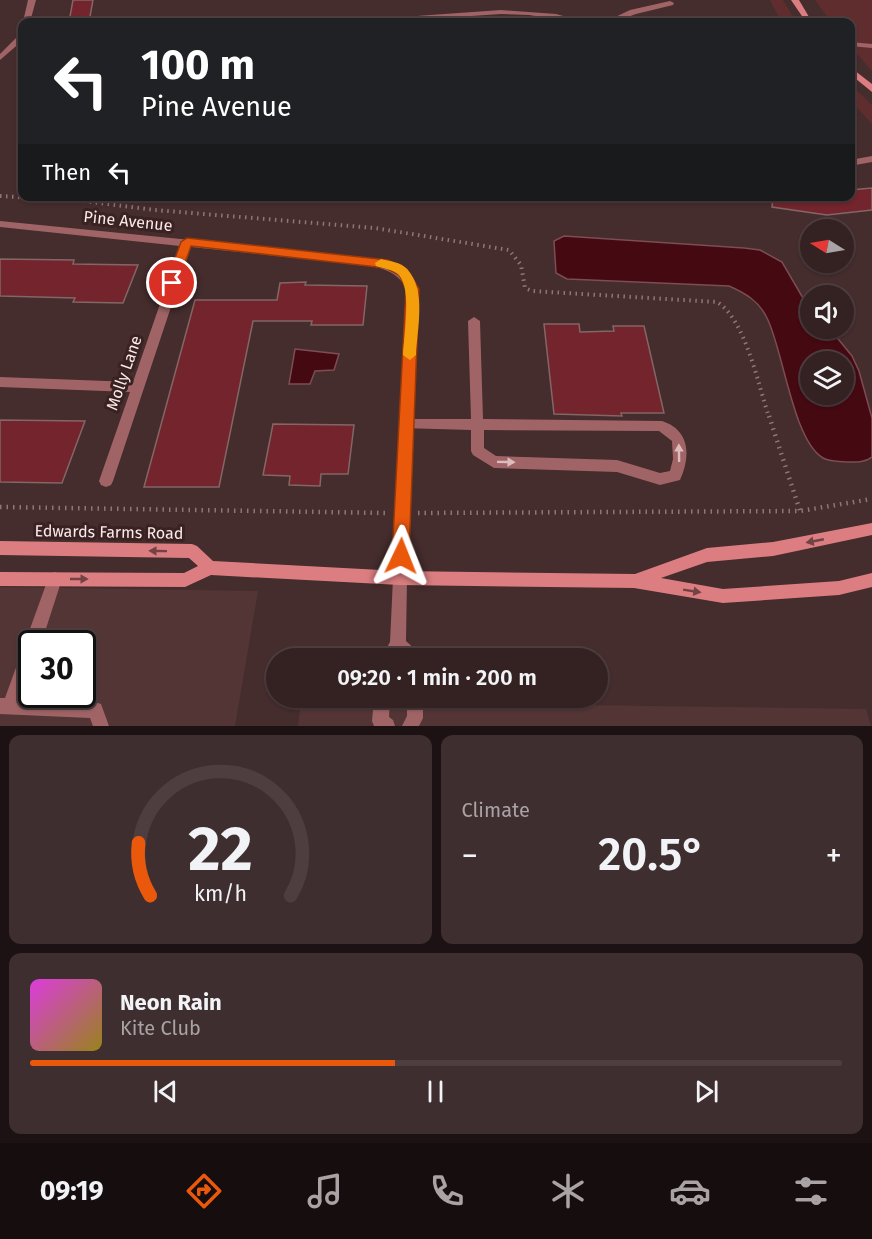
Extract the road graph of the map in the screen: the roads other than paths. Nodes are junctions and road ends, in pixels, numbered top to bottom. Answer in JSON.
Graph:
{"nodes":[{"id":1,"x":32,"y":0,"type":"edge"},
{"id":2,"x":795,"y":0,"type":"edge"},
{"id":3,"x":670,"y":3,"type":"dead end"},
{"id":4,"x":27,"y":18,"type":"edge"},
{"id":5,"x":448,"y":18,"type":"edge"},
{"id":6,"x":563,"y":18,"type":"edge"},
{"id":7,"x":619,"y":18,"type":"edge"},
{"id":8,"x":806,"y":18,"type":"edge"},
{"id":9,"x":18,"y":43,"type":"edge"},
{"id":10,"x":855,"y":44,"type":"edge"},
{"id":11,"x":872,"y":46,"type":"edge"},
{"id":12,"x":0,"y":58,"type":"edge"},
{"id":13,"x":855,"y":74,"type":"edge"},
{"id":14,"x":872,"y":89,"type":"edge"},
{"id":15,"x":872,"y":159,"type":"edge"},
{"id":16,"x":855,"y":162,"type":"edge"},
{"id":17,"x":0,"y":224,"type":"edge"},
{"id":18,"x":187,"y":242,"type":"junction"},
{"id":19,"x":474,"y":321,"type":"dead end"},
{"id":20,"x":0,"y":382,"type":"edge"},
{"id":21,"x":136,"y":387,"type":"junction"},
{"id":22,"x":407,"y":424,"type":"junction"},
{"id":23,"x":476,"y":424,"type":"junction"},
{"id":24,"x":106,"y":481,"type":"dead end"},
{"id":25,"x":872,"y":529,"type":"edge"},
{"id":26,"x":0,"y":548,"type":"edge"},
{"id":27,"x":210,"y":568,"type":"junction"},
{"id":28,"x":400,"y":578,"type":"junction"},
{"id":29,"x":0,"y":579,"type":"edge"},
{"id":30,"x":55,"y":579,"type":"junction"},
{"id":31,"x":872,"y":580,"type":"edge"},
{"id":32,"x":634,"y":581,"type":"junction"},
{"id":33,"x":37,"y":630,"type":"edge"},
{"id":34,"x":398,"y":644,"type":"junction"},
{"id":35,"x":395,"y":648,"type":"edge"},
{"id":36,"x":402,"y":648,"type":"edge"},
{"id":37,"x":18,"y":677,"type":"edge"},
{"id":38,"x":5,"y":706,"type":"edge"},
{"id":39,"x":381,"y":708,"type":"edge"},
{"id":40,"x":415,"y":708,"type":"edge"},
{"id":41,"x":101,"y":726,"type":"edge"},
{"id":42,"x":387,"y":726,"type":"edge"},
{"id":43,"x":410,"y":726,"type":"edge"}],
"edges":[{"from":1,"to":4,"type":"street"},
{"from":2,"to":8,"type":"main road"},
{"from":3,"to":7,"type":"street"},
{"from":5,"to":6,"type":"street"},
{"from":9,"to":12,"type":"street"},
{"from":10,"to":11,"type":"street"},
{"from":13,"to":14,"type":"main road"},
{"from":15,"to":16,"type":"street"},
{"from":17,"to":18,"type":"street","name":"Pine Avenue"},
{"from":18,"to":21,"type":"street","name":"Molly Lane"},
{"from":18,"to":22,"type":"street","name":"Pine Avenue"},
{"from":19,"to":23,"type":"street"},
{"from":20,"to":21,"type":"street"},
{"from":21,"to":24,"type":"street","name":"Molly Lane"},
{"from":22,"to":23,"type":"street"},
{"from":22,"to":28,"type":"street"},
{"from":23,"to":23,"type":"street","one_way":true},
{"from":25,"to":32,"type":"main road","one_way":true},
{"from":27,"to":26,"type":"main road","name":"Edwards Farms Road","one_way":true},
{"from":27,"to":28,"type":"main road"},
{"from":30,"to":27,"type":"main road","one_way":true},
{"from":28,"to":32,"type":"main road"},
{"from":28,"to":34,"type":"street"},
{"from":29,"to":30,"type":"main road"},
{"from":30,"to":33,"type":"street"},
{"from":32,"to":31,"type":"main road","one_way":true},
{"from":34,"to":35,"type":"street"},
{"from":34,"to":36,"type":"street"},
{"from":37,"to":38,"type":"street"},
{"from":38,"to":41,"type":"street"},
{"from":39,"to":42,"type":"street"},
{"from":40,"to":43,"type":"street"}]}
